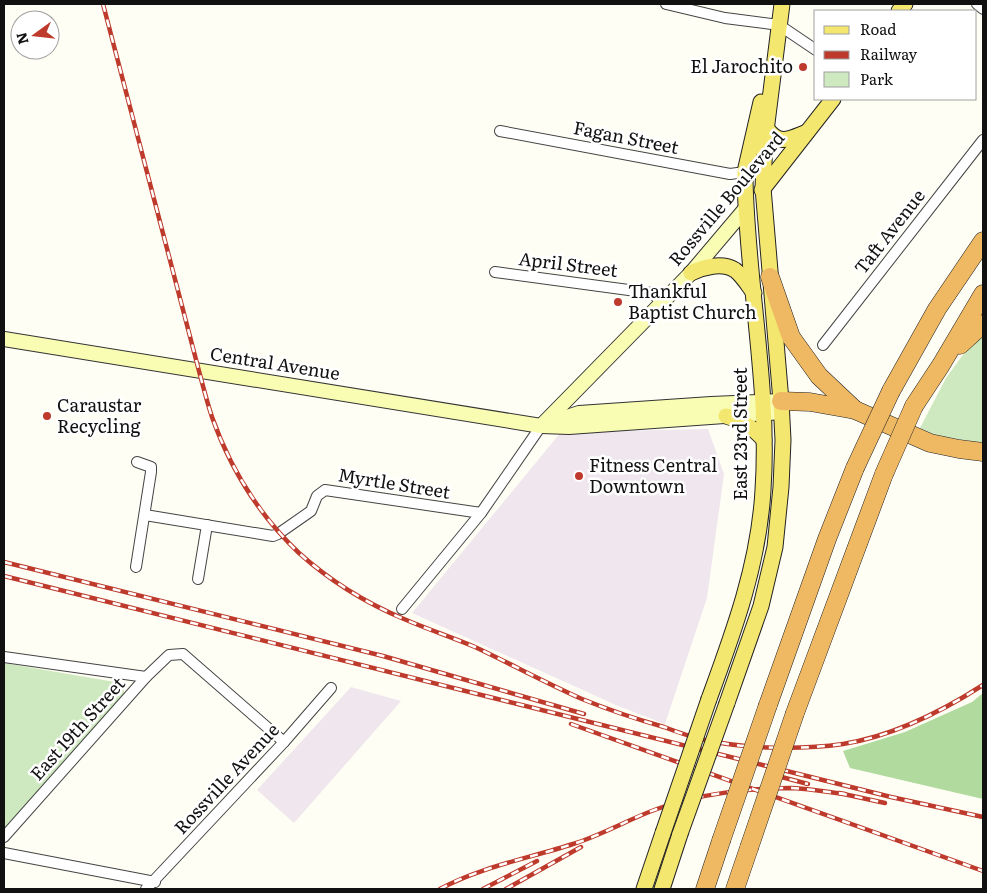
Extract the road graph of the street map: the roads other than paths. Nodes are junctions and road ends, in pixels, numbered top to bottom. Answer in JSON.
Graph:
{"nodes":[{"id":1,"x":666,"y":4,"type":"edge"},
{"id":2,"x":782,"y":4,"type":"edge"},
{"id":3,"x":976,"y":4,"type":"edge"},
{"id":4,"x":983,"y":9,"type":"edge"},
{"id":5,"x":779,"y":25,"type":"junction"},
{"id":6,"x":814,"y":49,"type":"edge"},
{"id":7,"x":832,"y":100,"type":"edge"},
{"id":8,"x":767,"y":129,"type":"junction"},
{"id":9,"x":500,"y":131,"type":"dead end"},
{"id":10,"x":807,"y":132,"type":"junction"},
{"id":11,"x":983,"y":140,"type":"edge"},
{"id":12,"x":746,"y":172,"type":"junction"},
{"id":13,"x":763,"y":188,"type":"junction"},
{"id":14,"x":746,"y":208,"type":"junction"},
{"id":15,"x":983,"y":241,"type":"edge"},
{"id":16,"x":495,"y":272,"type":"dead end"},
{"id":17,"x":691,"y":273,"type":"junction"},
{"id":18,"x":770,"y":276,"type":"junction"},
{"id":19,"x":754,"y":292,"type":"junction"},
{"id":20,"x":983,"y":294,"type":"edge"},
{"id":21,"x":663,"y":302,"type":"junction"},
{"id":22,"x":983,"y":324,"type":"edge"},
{"id":23,"x":4,"y":339,"type":"edge"},
{"id":24,"x":823,"y":345,"type":"dead end"},
{"id":25,"x":941,"y":366,"type":"junction"},
{"id":26,"x":764,"y":407,"type":"junction"},
{"id":27,"x":782,"y":407,"type":"junction"},
{"id":28,"x":855,"y":410,"type":"junction"},
{"id":29,"x":726,"y":416,"type":"junction"},
{"id":30,"x":542,"y":426,"type":"junction"},
{"id":31,"x":764,"y":440,"type":"junction"},
{"id":32,"x":983,"y":452,"type":"edge"},
{"id":33,"x":137,"y":462,"type":"dead end"},
{"id":34,"x":481,"y":514,"type":"junction"},
{"id":35,"x":145,"y":515,"type":"junction"},
{"id":36,"x":207,"y":525,"type":"junction"},
{"id":37,"x":136,"y":567,"type":"dead end"},
{"id":38,"x":198,"y":579,"type":"dead end"},
{"id":39,"x":402,"y":610,"type":"dead end"},
{"id":40,"x":4,"y":657,"type":"edge"},
{"id":41,"x":146,"y":677,"type":"junction"},
{"id":42,"x":331,"y":688,"type":"dead end"},
{"id":43,"x":284,"y":742,"type":"junction"},
{"id":44,"x":4,"y":837,"type":"edge"},
{"id":45,"x":4,"y":853,"type":"edge"},
{"id":46,"x":155,"y":882,"type":"junction"},
{"id":47,"x":146,"y":889,"type":"edge"},
{"id":48,"x":644,"y":889,"type":"edge"},
{"id":49,"x":662,"y":889,"type":"edge"},
{"id":50,"x":705,"y":889,"type":"edge"},
{"id":51,"x":735,"y":889,"type":"edge"}],
"edges":[{"from":1,"to":5,"type":"street"},
{"from":2,"to":5,"type":"main road","name":"East 23rd Street"},
{"from":3,"to":4,"type":"street"},
{"from":5,"to":6,"type":"street"},
{"from":5,"to":8,"type":"main road","name":"East 23rd Street"},
{"from":5,"to":12,"type":"main road","name":"East 23rd Street"},
{"from":7,"to":10,"type":"main road","name":"Rossville Boulevard"},
{"from":8,"to":10,"type":"main road"},
{"from":8,"to":13,"type":"main road","name":"East 23rd Street"},
{"from":9,"to":12,"type":"street","name":"Fagan Street"},
{"from":10,"to":13,"type":"main road","name":"Rossville Boulevard"},
{"from":11,"to":24,"type":"street","name":"Taft Avenue"},
{"from":12,"to":14,"type":"main road","name":"East 23rd Street"},
{"from":13,"to":14,"type":"main road","name":"Rossville Boulevard"},
{"from":13,"to":18,"type":"main road","name":"East 23rd Street"},
{"from":14,"to":17,"type":"main road","name":"Rossville Boulevard"},
{"from":14,"to":19,"type":"main road","name":"East 23rd Street"},
{"from":15,"to":50,"type":"highway","bridge":true},
{"from":16,"to":21,"type":"street","name":"April Street"},
{"from":17,"to":19,"type":"main road"},
{"from":17,"to":21,"type":"main road","name":"Rossville Boulevard"},
{"from":18,"to":27,"type":"main road","name":"East 23rd Street"},
{"from":18,"to":28,"type":"highway"},
{"from":19,"to":26,"type":"main road","name":"East 23rd Street"},
{"from":20,"to":25,"type":"highway"},
{"from":21,"to":30,"type":"main road","name":"Rossville Boulevard"},
{"from":22,"to":25,"type":"highway"},
{"from":23,"to":30,"type":"main road","name":"Central Avenue"},
{"from":25,"to":51,"type":"highway","bridge":true},
{"from":26,"to":27,"type":"main road","name":"Central Avenue"},
{"from":26,"to":29,"type":"main road","name":"Central Avenue"},
{"from":26,"to":30,"type":"main road","name":"Central Avenue"},
{"from":26,"to":31,"type":"main road","name":"East 23rd Street"},
{"from":27,"to":28,"type":"highway"},
{"from":27,"to":49,"type":"main road","name":"East 23rd Street","bridge":true},
{"from":28,"to":32,"type":"highway"},
{"from":29,"to":30,"type":"main road","name":"Central Avenue"},
{"from":29,"to":31,"type":"main road"},
{"from":30,"to":34,"type":"street"},
{"from":31,"to":48,"type":"main road","name":"East 23rd Street","bridge":true},
{"from":33,"to":35,"type":"street"},
{"from":34,"to":36,"type":"street","name":"Myrtle Street"},
{"from":34,"to":39,"type":"street"},
{"from":35,"to":36,"type":"street","name":"Myrtle Street"},
{"from":35,"to":37,"type":"street"},
{"from":36,"to":38,"type":"street"},
{"from":40,"to":41,"type":"street"},
{"from":41,"to":43,"type":"street","name":"East 19th Street"},
{"from":41,"to":44,"type":"street","name":"East 19th Street"},
{"from":42,"to":43,"type":"street","name":"Rossville Avenue"},
{"from":43,"to":46,"type":"street","name":"Rossville Avenue"},
{"from":45,"to":46,"type":"street"},
{"from":46,"to":47,"type":"street","name":"Rossville Avenue"}]}
